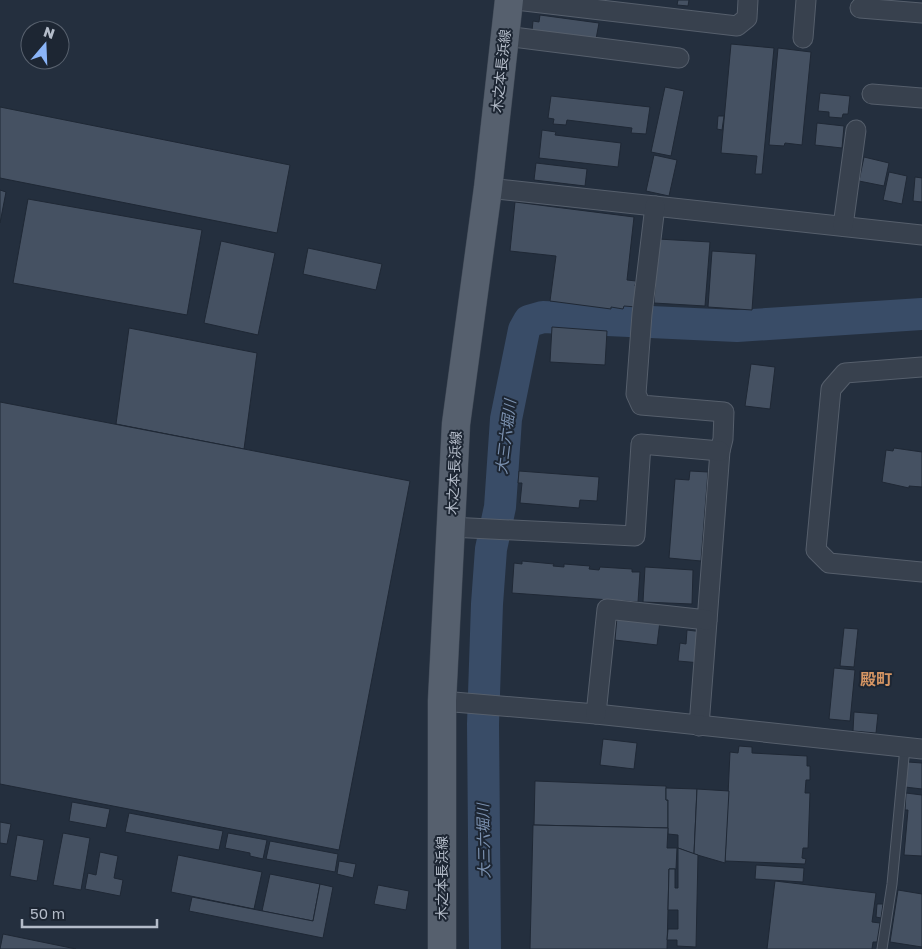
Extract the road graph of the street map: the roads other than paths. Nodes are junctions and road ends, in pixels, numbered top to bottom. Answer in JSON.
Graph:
{"nodes":[{"id":1,"x":509,"y":0,"type":"edge"},
{"id":2,"x":516,"y":0,"type":"edge"},
{"id":3,"x":748,"y":0,"type":"edge"},
{"id":4,"x":806,"y":0,"type":"edge"},
{"id":5,"x":646,"y":8,"type":"edge"},
{"id":6,"x":860,"y":8,"type":"dead end"},
{"id":7,"x":922,"y":13,"type":"edge"},
{"id":8,"x":505,"y":36,"type":"junction"},
{"id":9,"x":802,"y":38,"type":"dead end"},
{"id":10,"x":679,"y":58,"type":"dead end"},
{"id":11,"x":872,"y":94,"type":"dead end"},
{"id":12,"x":922,"y":98,"type":"edge"},
{"id":13,"x":856,"y":130,"type":"dead end"},
{"id":14,"x":488,"y":188,"type":"junction"},
{"id":15,"x":655,"y":206,"type":"junction"},
{"id":16,"x":843,"y":226,"type":"junction"},
{"id":17,"x":922,"y":235,"type":"edge"},
{"id":18,"x":922,"y":368,"type":"edge"},
{"id":19,"x":720,"y":451,"type":"junction"},
{"id":20,"x":463,"y":528,"type":"junction"},
{"id":21,"x":922,"y":572,"type":"edge"},
{"id":22,"x":707,"y":620,"type":"junction"},
{"id":23,"x":456,"y":702,"type":"junction"},
{"id":24,"x":596,"y":714,"type":"junction"},
{"id":25,"x":699,"y":726,"type":"junction"},
{"id":26,"x":913,"y":748,"type":"edge"},
{"id":27,"x":442,"y":949,"type":"edge"},
{"id":28,"x":882,"y":949,"type":"edge"}],
"edges":[{"from":1,"to":8,"type":"main road","name":"木之本長浜線"},
{"from":2,"to":5,"type":"street"},
{"from":3,"to":5,"type":"street"},
{"from":4,"to":9,"type":"street"},
{"from":6,"to":7,"type":"street"},
{"from":8,"to":10,"type":"street"},
{"from":8,"to":14,"type":"main road","name":"木之本長浜線"},
{"from":11,"to":12,"type":"street"},
{"from":13,"to":16,"type":"street"},
{"from":14,"to":15,"type":"street"},
{"from":14,"to":20,"type":"main road","name":"木之本長浜線"},
{"from":15,"to":16,"type":"street"},
{"from":15,"to":19,"type":"street"},
{"from":16,"to":17,"type":"street"},
{"from":18,"to":21,"type":"street"},
{"from":19,"to":20,"type":"street"},
{"from":19,"to":22,"type":"street"},
{"from":20,"to":23,"type":"main road","name":"木之本長浜線"},
{"from":22,"to":24,"type":"street"},
{"from":22,"to":25,"type":"street"},
{"from":23,"to":24,"type":"street"},
{"from":23,"to":27,"type":"main road","name":"木之本長浜線"},
{"from":24,"to":25,"type":"street"},
{"from":25,"to":26,"type":"street"},
{"from":26,"to":28,"type":"lane"}]}
